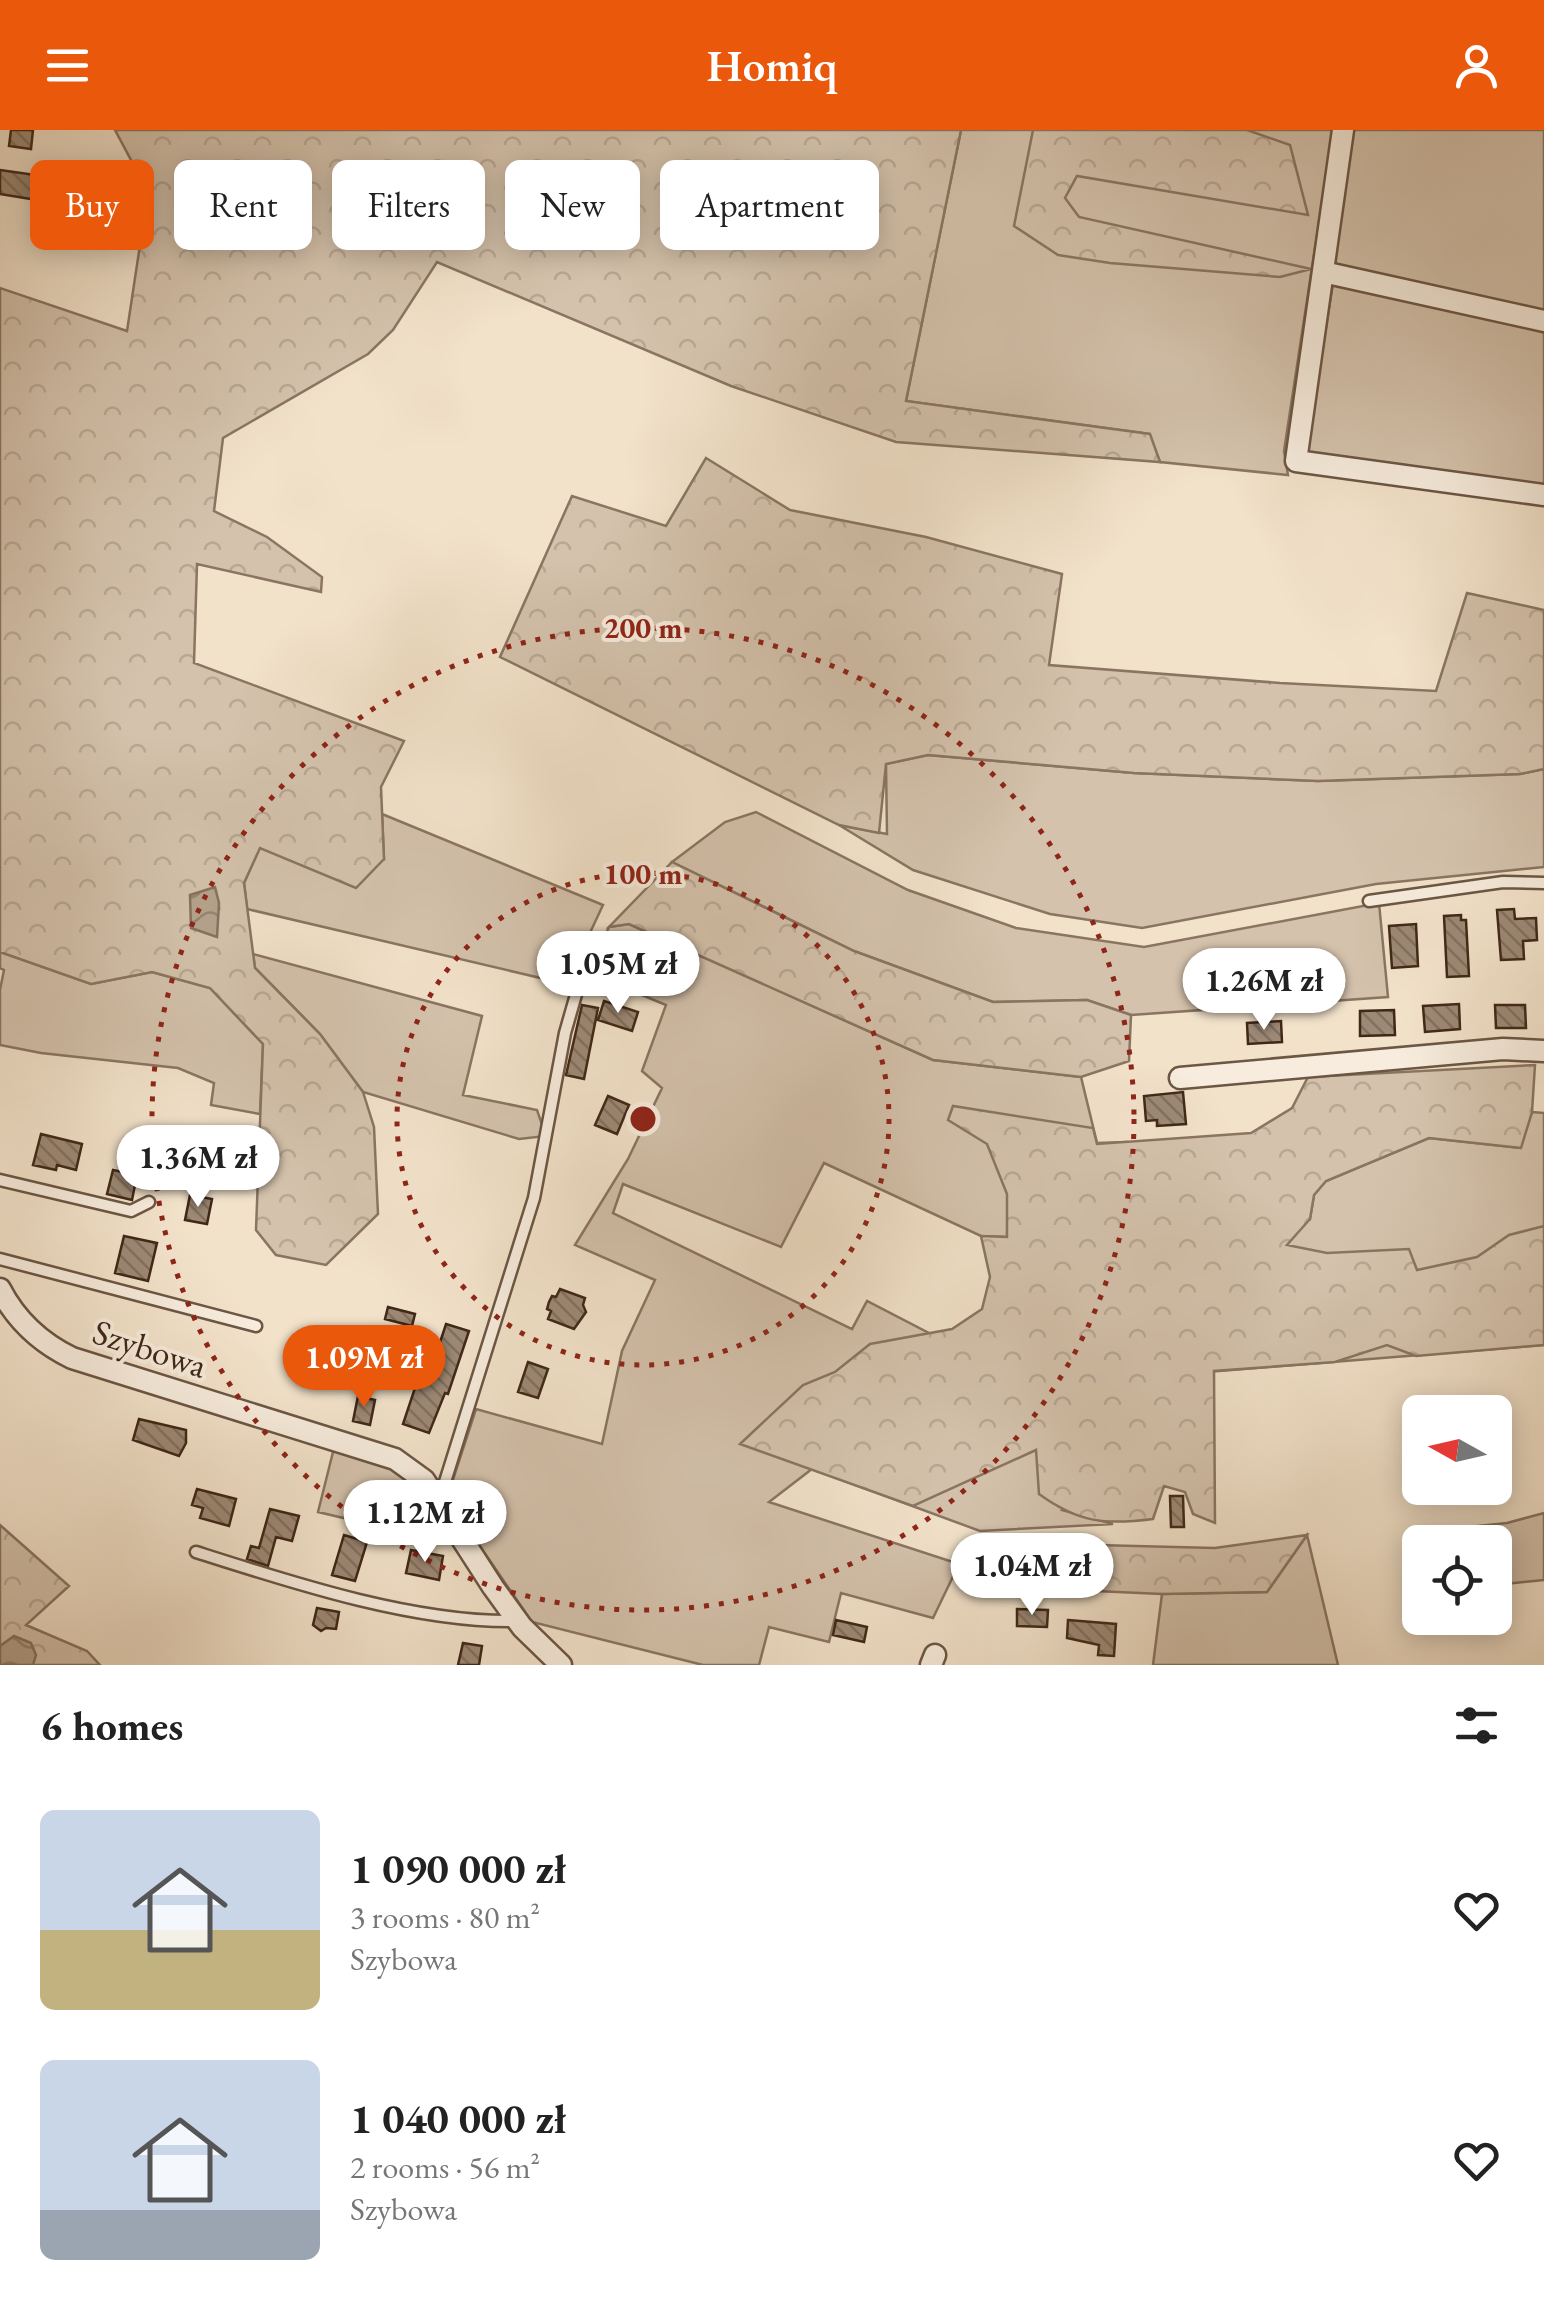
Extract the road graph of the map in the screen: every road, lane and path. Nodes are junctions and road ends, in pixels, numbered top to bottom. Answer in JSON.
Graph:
{"nodes":[{"id":1,"x":1343,"y":130,"type":"edge"},
{"id":2,"x":1323,"y":272,"type":"junction"},
{"id":3,"x":1544,"y":320,"type":"edge"},
{"id":4,"x":1544,"y":496,"type":"edge"},
{"id":5,"x":1544,"y":883,"type":"edge"},
{"id":6,"x":1369,"y":901,"type":"dead end"},
{"id":7,"x":576,"y":991,"type":"dead end"},
{"id":8,"x":1544,"y":1052,"type":"edge"},
{"id":9,"x":1180,"y":1078,"type":"dead end"},
{"id":10,"x":0,"y":1180,"type":"edge"},
{"id":11,"x":149,"y":1202,"type":"dead end"},
{"id":12,"x":0,"y":1259,"type":"edge"},
{"id":13,"x":0,"y":1289,"type":"edge"},
{"id":14,"x":256,"y":1326,"type":"dead end"},
{"id":15,"x":439,"y":1500,"type":"junction"},
{"id":16,"x":196,"y":1552,"type":"dead end"},
{"id":17,"x":518,"y":1622,"type":"junction"},
{"id":18,"x":561,"y":1665,"type":"edge"}],
"edges":[{"from":1,"to":2,"type":"street"},
{"from":2,"to":3,"type":"street"},
{"from":2,"to":4,"type":"street"},
{"from":5,"to":6,"type":"lane"},
{"from":7,"to":15,"type":"lane"},
{"from":8,"to":9,"type":"street"},
{"from":10,"to":11,"type":"lane"},
{"from":12,"to":14,"type":"lane"},
{"from":13,"to":15,"type":"street","name":"Szybowa"},
{"from":15,"to":17,"type":"street","name":"Szybowa"},
{"from":16,"to":17,"type":"lane"},
{"from":17,"to":18,"type":"street","name":"Szybowa"}]}
